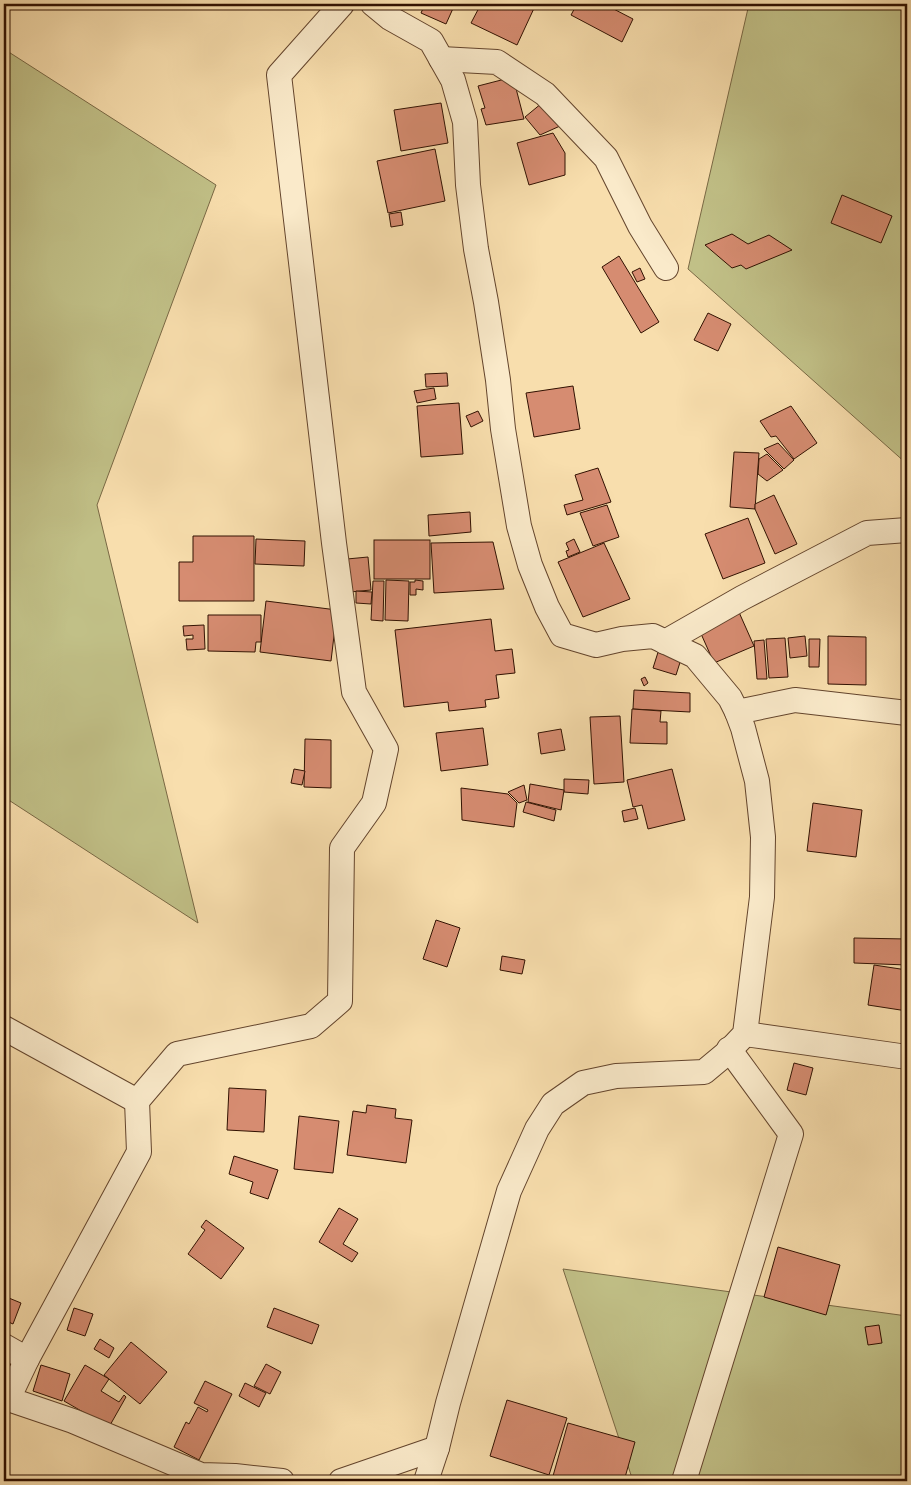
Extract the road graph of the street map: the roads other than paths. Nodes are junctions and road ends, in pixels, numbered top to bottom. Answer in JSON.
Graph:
{"nodes":[{"id":1,"x":342,"y":4,"type":"edge"},
{"id":2,"x":372,"y":4,"type":"edge"},
{"id":3,"x":441,"y":59,"type":"junction"},
{"id":4,"x":666,"y":268,"type":"dead end"},
{"id":5,"x":907,"y":530,"type":"edge"},
{"id":6,"x":665,"y":642,"type":"junction"},
{"id":7,"x":736,"y":712,"type":"junction"},
{"id":8,"x":907,"y":713,"type":"edge"},
{"id":9,"x":4,"y":1028,"type":"edge"},
{"id":10,"x":737,"y":1042,"type":"junction"},
{"id":11,"x":907,"y":1057,"type":"edge"},
{"id":12,"x":137,"y":1101,"type":"junction"},
{"id":13,"x":4,"y":1346,"type":"edge"},
{"id":14,"x":27,"y":1359,"type":"junction"},
{"id":15,"x":6,"y":1403,"type":"edge"},
{"id":16,"x":437,"y":1448,"type":"junction"},
{"id":17,"x":282,"y":1481,"type":"edge"},
{"id":18,"x":342,"y":1481,"type":"edge"},
{"id":19,"x":426,"y":1481,"type":"edge"},
{"id":20,"x":684,"y":1481,"type":"edge"}],
"edges":[{"from":1,"to":12,"type":"street"},
{"from":2,"to":3,"type":"street"},
{"from":3,"to":4,"type":"street"},
{"from":3,"to":6,"type":"street"},
{"from":5,"to":6,"type":"street"},
{"from":6,"to":7,"type":"street"},
{"from":7,"to":8,"type":"street"},
{"from":7,"to":10,"type":"street"},
{"from":9,"to":12,"type":"street"},
{"from":10,"to":11,"type":"street"},
{"from":10,"to":16,"type":"street"},
{"from":10,"to":20,"type":"street"},
{"from":12,"to":14,"type":"street"},
{"from":13,"to":14,"type":"street"},
{"from":14,"to":15,"type":"street"},
{"from":15,"to":17,"type":"street"},
{"from":16,"to":18,"type":"street"},
{"from":16,"to":19,"type":"street"}]}
